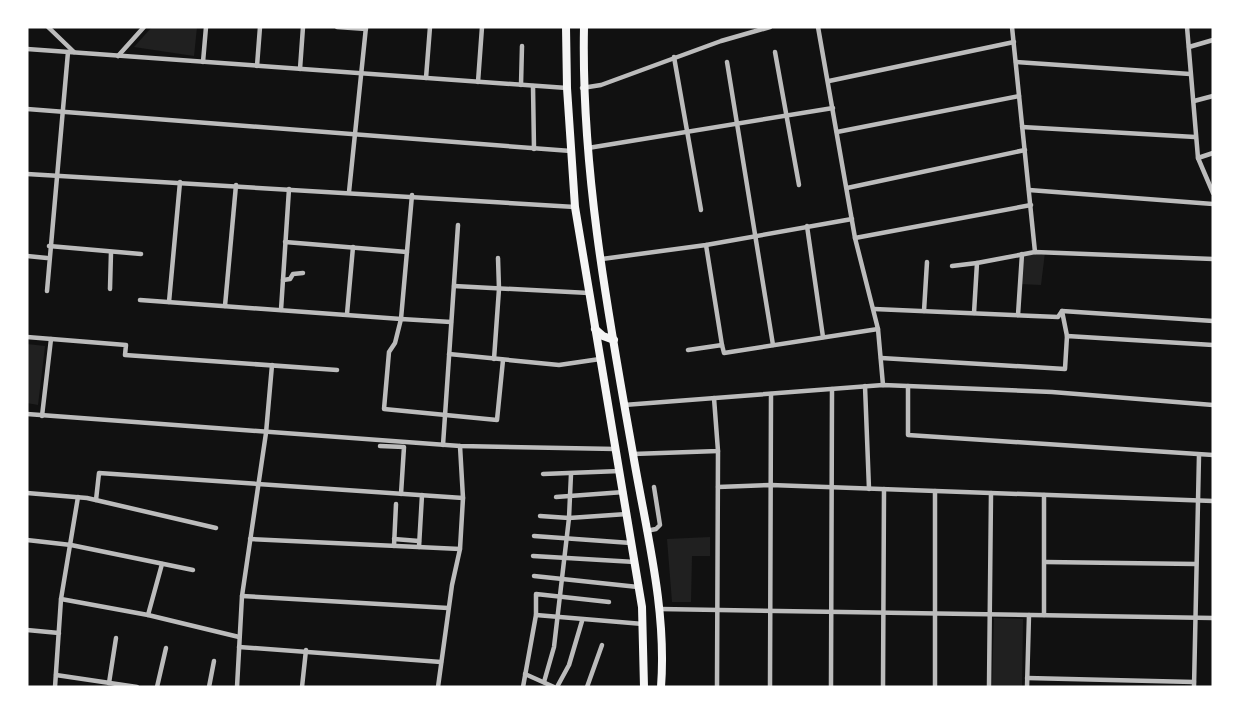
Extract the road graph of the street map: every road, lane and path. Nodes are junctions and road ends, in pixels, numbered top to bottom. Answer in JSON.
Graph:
{"nodes":[{"id":1,"x":48,"y":27,"type":"edge"},
{"id":2,"x":58,"y":27,"type":"edge"},
{"id":3,"x":144,"y":27,"type":"edge"},
{"id":4,"x":206,"y":27,"type":"edge"},
{"id":5,"x":260,"y":27,"type":"edge"},
{"id":6,"x":303,"y":27,"type":"edge"},
{"id":7,"x":337,"y":27,"type":"edge"},
{"id":8,"x":430,"y":27,"type":"edge"},
{"id":9,"x":482,"y":27,"type":"edge"},
{"id":10,"x":566,"y":27,"type":"edge"},
{"id":11,"x":584,"y":27,"type":"edge"},
{"id":12,"x":770,"y":27,"type":"edge"},
{"id":13,"x":818,"y":27,"type":"edge"},
{"id":14,"x":1012,"y":27,"type":"edge"},
{"id":15,"x":1187,"y":27,"type":"edge"},
{"id":16,"x":366,"y":28,"type":"edge"},
{"id":17,"x":54,"y":32,"type":"junction"},
{"id":18,"x":1213,"y":40,"type":"edge"},
{"id":19,"x":1014,"y":42,"type":"junction"},
{"id":20,"x":522,"y":46,"type":"dead end"},
{"id":21,"x":1189,"y":47,"type":"junction"},
{"id":22,"x":27,"y":49,"type":"edge"},
{"id":23,"x":68,"y":52,"type":"junction"},
{"id":24,"x":775,"y":52,"type":"dead end"},
{"id":25,"x":75,"y":53,"type":"junction"},
{"id":26,"x":118,"y":56,"type":"junction"},
{"id":27,"x":674,"y":57,"type":"junction"},
{"id":28,"x":203,"y":62,"type":"junction"},
{"id":29,"x":727,"y":62,"type":"dead end"},
{"id":30,"x":1016,"y":62,"type":"junction"},
{"id":31,"x":257,"y":66,"type":"junction"},
{"id":32,"x":300,"y":69,"type":"junction"},
{"id":33,"x":361,"y":74,"type":"junction"},
{"id":34,"x":1190,"y":74,"type":"junction"},
{"id":35,"x":426,"y":78,"type":"junction"},
{"id":36,"x":829,"y":81,"type":"junction"},
{"id":37,"x":478,"y":82,"type":"junction"},
{"id":38,"x":521,"y":85,"type":"junction"},
{"id":39,"x":533,"y":86,"type":"junction"},
{"id":40,"x":567,"y":88,"type":"junction"},
{"id":41,"x":582,"y":88,"type":"junction"},
{"id":42,"x":1019,"y":96,"type":"junction"},
{"id":43,"x":1213,"y":96,"type":"edge"},
{"id":44,"x":1194,"y":102,"type":"junction"},
{"id":45,"x":833,"y":108,"type":"junction"},
{"id":46,"x":27,"y":109,"type":"edge"},
{"id":47,"x":63,"y":111,"type":"junction"},
{"id":48,"x":786,"y":116,"type":"junction"},
{"id":49,"x":737,"y":124,"type":"junction"},
{"id":50,"x":1023,"y":127,"type":"junction"},
{"id":51,"x":686,"y":132,"type":"junction"},
{"id":52,"x":837,"y":132,"type":"junction"},
{"id":53,"x":356,"y":135,"type":"junction"},
{"id":54,"x":1195,"y":137,"type":"junction"},
{"id":55,"x":588,"y":148,"type":"junction"},
{"id":56,"x":534,"y":149,"type":"junction"},
{"id":57,"x":1025,"y":150,"type":"junction"},
{"id":58,"x":571,"y":151,"type":"junction"},
{"id":59,"x":1213,"y":153,"type":"edge"},
{"id":60,"x":1198,"y":158,"type":"junction"},
{"id":61,"x":27,"y":174,"type":"edge"},
{"id":62,"x":55,"y":175,"type":"junction"},
{"id":63,"x":180,"y":182,"type":"junction"},
{"id":64,"x":799,"y":184,"type":"dead end"},
{"id":65,"x":236,"y":185,"type":"junction"},
{"id":66,"x":847,"y":188,"type":"junction"},
{"id":67,"x":289,"y":189,"type":"junction"},
{"id":68,"x":1029,"y":190,"type":"junction"},
{"id":69,"x":349,"y":192,"type":"junction"},
{"id":70,"x":1213,"y":193,"type":"edge"},
{"id":71,"x":412,"y":195,"type":"junction"},
{"id":72,"x":1213,"y":204,"type":"edge"},
{"id":73,"x":1031,"y":205,"type":"junction"},
{"id":74,"x":575,"y":207,"type":"junction"},
{"id":75,"x":701,"y":210,"type":"dead end"},
{"id":76,"x":852,"y":219,"type":"junction"},
{"id":77,"x":458,"y":225,"type":"dead end"},
{"id":78,"x":807,"y":226,"type":"junction"},
{"id":79,"x":756,"y":236,"type":"junction"},
{"id":80,"x":855,"y":238,"type":"junction"},
{"id":81,"x":285,"y":242,"type":"junction"},
{"id":82,"x":706,"y":245,"type":"junction"},
{"id":83,"x":49,"y":246,"type":"junction"},
{"id":84,"x":352,"y":248,"type":"junction"},
{"id":85,"x":111,"y":252,"type":"junction"},
{"id":86,"x":407,"y":252,"type":"junction"},
{"id":87,"x":1035,"y":252,"type":"junction"},
{"id":88,"x":141,"y":254,"type":"dead end"},
{"id":89,"x":1022,"y":254,"type":"junction"},
{"id":90,"x":27,"y":256,"type":"edge"},
{"id":91,"x":48,"y":258,"type":"junction"},
{"id":92,"x":498,"y":258,"type":"dead end"},
{"id":93,"x":602,"y":259,"type":"junction"},
{"id":94,"x":1213,"y":259,"type":"edge"},
{"id":95,"x":927,"y":262,"type":"dead end"},
{"id":96,"x":977,"y":263,"type":"junction"},
{"id":97,"x":952,"y":266,"type":"dead end"},
{"id":98,"x":303,"y":273,"type":"dead end"},
{"id":99,"x":283,"y":280,"type":"junction"},
{"id":100,"x":454,"y":286,"type":"junction"},
{"id":101,"x":110,"y":289,"type":"dead end"},
{"id":102,"x":499,"y":289,"type":"junction"},
{"id":103,"x":46,"y":291,"type":"dead end"},
{"id":104,"x":589,"y":293,"type":"junction"},
{"id":105,"x":140,"y":300,"type":"dead end"},
{"id":106,"x":170,"y":302,"type":"junction"},
{"id":107,"x":225,"y":306,"type":"junction"},
{"id":108,"x":874,"y":309,"type":"junction"},
{"id":109,"x":281,"y":310,"type":"junction"},
{"id":110,"x":924,"y":311,"type":"junction"},
{"id":111,"x":1062,"y":311,"type":"junction"},
{"id":112,"x":974,"y":313,"type":"junction"},
{"id":113,"x":347,"y":314,"type":"junction"},
{"id":114,"x":1018,"y":315,"type":"junction"},
{"id":115,"x":401,"y":319,"type":"junction"},
{"id":116,"x":1213,"y":321,"type":"edge"},
{"id":117,"x":452,"y":322,"type":"junction"},
{"id":118,"x":595,"y":329,"type":"junction"},
{"id":119,"x":878,"y":329,"type":"junction"},
{"id":120,"x":1067,"y":336,"type":"junction"},
{"id":121,"x":823,"y":337,"type":"junction"},
{"id":122,"x":27,"y":338,"type":"edge"},
{"id":123,"x":51,"y":339,"type":"junction"},
{"id":124,"x":614,"y":340,"type":"junction"},
{"id":125,"x":722,"y":345,"type":"junction"},
{"id":126,"x":773,"y":345,"type":"junction"},
{"id":127,"x":1213,"y":345,"type":"edge"},
{"id":128,"x":688,"y":351,"type":"dead end"},
{"id":129,"x":449,"y":354,"type":"junction"},
{"id":130,"x":600,"y":358,"type":"junction"},
{"id":131,"x":881,"y":358,"type":"junction"},
{"id":132,"x":494,"y":359,"type":"junction"},
{"id":133,"x":502,"y":360,"type":"junction"},
{"id":134,"x":272,"y":365,"type":"junction"},
{"id":135,"x":337,"y":370,"type":"dead end"},
{"id":136,"x":884,"y":385,"type":"junction"},
{"id":137,"x":865,"y":386,"type":"junction"},
{"id":138,"x":908,"y":386,"type":"junction"},
{"id":139,"x":832,"y":389,"type":"junction"},
{"id":140,"x":771,"y":394,"type":"junction"},
{"id":141,"x":714,"y":398,"type":"junction"},
{"id":142,"x":624,"y":405,"type":"junction"},
{"id":143,"x":1213,"y":405,"type":"edge"},
{"id":144,"x":27,"y":414,"type":"edge"},
{"id":145,"x":42,"y":416,"type":"junction"},
{"id":146,"x":445,"y":417,"type":"junction"},
{"id":147,"x":266,"y":433,"type":"junction"},
{"id":148,"x":404,"y":445,"type":"junction"},
{"id":149,"x":443,"y":445,"type":"junction"},
{"id":150,"x":380,"y":446,"type":"dead end"},
{"id":151,"x":460,"y":446,"type":"junction"},
{"id":152,"x":616,"y":449,"type":"junction"},
{"id":153,"x":718,"y":451,"type":"junction"},
{"id":154,"x":633,"y":454,"type":"junction"},
{"id":155,"x":1199,"y":454,"type":"junction"},
{"id":156,"x":1213,"y":455,"type":"edge"},
{"id":157,"x":620,"y":471,"type":"junction"},
{"id":158,"x":543,"y":474,"type":"dead end"},
{"id":159,"x":571,"y":474,"type":"junction"},
{"id":160,"x":259,"y":485,"type":"junction"},
{"id":161,"x":771,"y":485,"type":"junction"},
{"id":162,"x":718,"y":487,"type":"junction"},
{"id":163,"x":654,"y":488,"type":"dead end"},
{"id":164,"x":831,"y":488,"type":"junction"},
{"id":165,"x":869,"y":489,"type":"junction"},
{"id":166,"x":884,"y":489,"type":"junction"},
{"id":167,"x":935,"y":491,"type":"junction"},
{"id":168,"x":624,"y":492,"type":"junction"},
{"id":169,"x":991,"y":493,"type":"junction"},
{"id":170,"x":27,"y":494,"type":"edge"},
{"id":171,"x":401,"y":494,"type":"junction"},
{"id":172,"x":422,"y":495,"type":"junction"},
{"id":173,"x":1044,"y":495,"type":"junction"},
{"id":174,"x":571,"y":496,"type":"junction"},
{"id":175,"x":78,"y":497,"type":"junction"},
{"id":176,"x":556,"y":497,"type":"dead end"},
{"id":177,"x":463,"y":498,"type":"junction"},
{"id":178,"x":96,"y":500,"type":"junction"},
{"id":179,"x":1197,"y":500,"type":"junction"},
{"id":180,"x":1213,"y":501,"type":"edge"},
{"id":181,"x":396,"y":504,"type":"dead end"},
{"id":182,"x":628,"y":514,"type":"junction"},
{"id":183,"x":540,"y":516,"type":"dead end"},
{"id":184,"x":569,"y":518,"type":"junction"},
{"id":185,"x":216,"y":528,"type":"dead end"},
{"id":186,"x":646,"y":531,"type":"junction"},
{"id":187,"x":534,"y":536,"type":"dead end"},
{"id":188,"x":567,"y":537,"type":"junction"},
{"id":189,"x":394,"y":539,"type":"junction"},
{"id":190,"x":27,"y":540,"type":"edge"},
{"id":191,"x":250,"y":540,"type":"junction"},
{"id":192,"x":419,"y":541,"type":"junction"},
{"id":193,"x":631,"y":543,"type":"junction"},
{"id":194,"x":71,"y":545,"type":"junction"},
{"id":195,"x":394,"y":546,"type":"junction"},
{"id":196,"x":419,"y":547,"type":"junction"},
{"id":197,"x":460,"y":549,"type":"junction"},
{"id":198,"x":533,"y":556,"type":"dead end"},
{"id":199,"x":564,"y":559,"type":"junction"},
{"id":200,"x":635,"y":562,"type":"junction"},
{"id":201,"x":1044,"y":562,"type":"junction"},
{"id":202,"x":162,"y":564,"type":"junction"},
{"id":203,"x":1196,"y":564,"type":"junction"},
{"id":204,"x":193,"y":570,"type":"dead end"},
{"id":205,"x":534,"y":576,"type":"dead end"},
{"id":206,"x":562,"y":578,"type":"junction"},
{"id":207,"x":638,"y":586,"type":"junction"},
{"id":208,"x":242,"y":596,"type":"junction"},
{"id":209,"x":561,"y":596,"type":"junction"},
{"id":210,"x":61,"y":598,"type":"junction"},
{"id":211,"x":609,"y":602,"type":"dead end"},
{"id":212,"x":448,"y":608,"type":"junction"},
{"id":213,"x":660,"y":609,"type":"junction"},
{"id":214,"x":719,"y":610,"type":"junction"},
{"id":215,"x":770,"y":611,"type":"junction"},
{"id":216,"x":831,"y":612,"type":"junction"},
{"id":217,"x":884,"y":613,"type":"junction"},
{"id":218,"x":935,"y":614,"type":"junction"},
{"id":219,"x":990,"y":614,"type":"junction"},
{"id":220,"x":148,"y":615,"type":"junction"},
{"id":221,"x":536,"y":615,"type":"junction"},
{"id":222,"x":1029,"y":615,"type":"junction"},
{"id":223,"x":1044,"y":615,"type":"junction"},
{"id":224,"x":558,"y":617,"type":"junction"},
{"id":225,"x":1196,"y":618,"type":"junction"},
{"id":226,"x":1213,"y":618,"type":"edge"},
{"id":227,"x":582,"y":621,"type":"junction"},
{"id":228,"x":643,"y":624,"type":"junction"},
{"id":229,"x":27,"y":630,"type":"edge"},
{"id":230,"x":59,"y":633,"type":"junction"},
{"id":231,"x":239,"y":637,"type":"junction"},
{"id":232,"x":116,"y":638,"type":"dead end"},
{"id":233,"x":603,"y":645,"type":"dead end"},
{"id":234,"x":239,"y":647,"type":"junction"},
{"id":235,"x":165,"y":648,"type":"dead end"},
{"id":236,"x":306,"y":650,"type":"junction"},
{"id":237,"x":214,"y":661,"type":"dead end"},
{"id":238,"x":441,"y":662,"type":"junction"},
{"id":239,"x":525,"y":674,"type":"junction"},
{"id":240,"x":57,"y":675,"type":"junction"},
{"id":241,"x":1027,"y":678,"type":"junction"},
{"id":242,"x":544,"y":682,"type":"junction"},
{"id":243,"x":109,"y":683,"type":"junction"},
{"id":244,"x":1194,"y":685,"type":"edge"},
{"id":245,"x":55,"y":687,"type":"edge"},
{"id":246,"x":137,"y":687,"type":"edge"},
{"id":247,"x":157,"y":687,"type":"edge"},
{"id":248,"x":209,"y":687,"type":"edge"},
{"id":249,"x":237,"y":687,"type":"edge"},
{"id":250,"x":302,"y":687,"type":"edge"},
{"id":251,"x":438,"y":687,"type":"edge"},
{"id":252,"x":523,"y":687,"type":"edge"},
{"id":253,"x":556,"y":687,"type":"edge"},
{"id":254,"x":587,"y":687,"type":"edge"},
{"id":255,"x":644,"y":687,"type":"edge"},
{"id":256,"x":661,"y":687,"type":"edge"},
{"id":257,"x":717,"y":687,"type":"edge"},
{"id":258,"x":770,"y":687,"type":"edge"},
{"id":259,"x":831,"y":687,"type":"edge"},
{"id":260,"x":883,"y":687,"type":"edge"},
{"id":261,"x":935,"y":687,"type":"edge"},
{"id":262,"x":988,"y":687,"type":"edge"},
{"id":263,"x":1027,"y":687,"type":"edge"}],
"edges":[{"from":1,"to":17,"type":"street"},
{"from":2,"to":17,"type":"street"},
{"from":3,"to":26,"type":"street"},
{"from":4,"to":28,"type":"street"},
{"from":5,"to":31,"type":"street"},
{"from":6,"to":32,"type":"street"},
{"from":7,"to":16,"type":"street"},
{"from":8,"to":35,"type":"street"},
{"from":9,"to":37,"type":"street"},
{"from":10,"to":40,"type":"highway"},
{"from":11,"to":41,"type":"highway"},
{"from":12,"to":27,"type":"street"},
{"from":13,"to":36,"type":"street"},
{"from":14,"to":19,"type":"street"},
{"from":15,"to":21,"type":"street"},
{"from":16,"to":33,"type":"street"},
{"from":17,"to":25,"type":"street"},
{"from":18,"to":21,"type":"street"},
{"from":19,"to":30,"type":"street"},
{"from":19,"to":36,"type":"street"},
{"from":20,"to":38,"type":"street"},
{"from":21,"to":34,"type":"street"},
{"from":22,"to":23,"type":"street"},
{"from":23,"to":25,"type":"street"},
{"from":23,"to":47,"type":"street"},
{"from":24,"to":48,"type":"street"},
{"from":25,"to":26,"type":"street"},
{"from":26,"to":28,"type":"street"},
{"from":27,"to":41,"type":"street"},
{"from":27,"to":51,"type":"street"},
{"from":28,"to":31,"type":"street"},
{"from":29,"to":49,"type":"street"},
{"from":30,"to":34,"type":"street"},
{"from":30,"to":42,"type":"street"},
{"from":31,"to":32,"type":"street"},
{"from":32,"to":33,"type":"street"},
{"from":33,"to":35,"type":"street"},
{"from":33,"to":53,"type":"street"},
{"from":34,"to":44,"type":"street"},
{"from":35,"to":37,"type":"street"},
{"from":36,"to":45,"type":"street"},
{"from":37,"to":38,"type":"street"},
{"from":38,"to":39,"type":"street"},
{"from":39,"to":40,"type":"street"},
{"from":39,"to":56,"type":"street"},
{"from":40,"to":58,"type":"highway"},
{"from":41,"to":55,"type":"highway"},
{"from":42,"to":50,"type":"street"},
{"from":42,"to":52,"type":"street"},
{"from":43,"to":44,"type":"street"},
{"from":44,"to":54,"type":"street"},
{"from":45,"to":48,"type":"street"},
{"from":45,"to":52,"type":"street"},
{"from":46,"to":47,"type":"street"},
{"from":47,"to":53,"type":"street"},
{"from":47,"to":62,"type":"street"},
{"from":48,"to":49,"type":"street"},
{"from":48,"to":64,"type":"street"},
{"from":49,"to":51,"type":"street"},
{"from":49,"to":79,"type":"street"},
{"from":50,"to":54,"type":"street"},
{"from":50,"to":57,"type":"street"},
{"from":51,"to":55,"type":"street"},
{"from":51,"to":75,"type":"street"},
{"from":52,"to":66,"type":"street"},
{"from":53,"to":56,"type":"street"},
{"from":53,"to":69,"type":"street"},
{"from":54,"to":60,"type":"street"},
{"from":55,"to":93,"type":"highway"},
{"from":56,"to":58,"type":"street"},
{"from":57,"to":66,"type":"street"},
{"from":57,"to":68,"type":"street"},
{"from":58,"to":74,"type":"highway"},
{"from":59,"to":60,"type":"street"},
{"from":60,"to":70,"type":"street"},
{"from":61,"to":62,"type":"street"},
{"from":62,"to":63,"type":"street"},
{"from":62,"to":83,"type":"street"},
{"from":63,"to":65,"type":"street"},
{"from":63,"to":106,"type":"street"},
{"from":65,"to":67,"type":"street"},
{"from":65,"to":107,"type":"street"},
{"from":66,"to":76,"type":"street"},
{"from":67,"to":69,"type":"street"},
{"from":67,"to":81,"type":"street"},
{"from":68,"to":72,"type":"street"},
{"from":68,"to":73,"type":"street"},
{"from":69,"to":71,"type":"street"},
{"from":71,"to":74,"type":"street"},
{"from":71,"to":86,"type":"street"},
{"from":73,"to":80,"type":"street"},
{"from":73,"to":87,"type":"street"},
{"from":74,"to":104,"type":"highway"},
{"from":76,"to":78,"type":"street"},
{"from":76,"to":80,"type":"street"},
{"from":77,"to":100,"type":"street"},
{"from":78,"to":79,"type":"street"},
{"from":78,"to":121,"type":"street"},
{"from":79,"to":82,"type":"street"},
{"from":79,"to":126,"type":"street"},
{"from":80,"to":108,"type":"street"},
{"from":81,"to":84,"type":"street"},
{"from":81,"to":99,"type":"street"},
{"from":82,"to":93,"type":"street"},
{"from":82,"to":125,"type":"street"},
{"from":83,"to":85,"type":"street"},
{"from":83,"to":91,"type":"street"},
{"from":84,"to":86,"type":"street"},
{"from":84,"to":113,"type":"street"},
{"from":85,"to":88,"type":"street"},
{"from":85,"to":101,"type":"street"},
{"from":86,"to":115,"type":"street"},
{"from":87,"to":89,"type":"street"},
{"from":87,"to":94,"type":"street"},
{"from":89,"to":96,"type":"street"},
{"from":89,"to":114,"type":"street"},
{"from":90,"to":91,"type":"street"},
{"from":91,"to":103,"type":"street"},
{"from":92,"to":102,"type":"street"},
{"from":93,"to":124,"type":"highway"},
{"from":95,"to":110,"type":"street"},
{"from":96,"to":97,"type":"street"},
{"from":96,"to":112,"type":"street"},
{"from":98,"to":99,"type":"street"},
{"from":99,"to":109,"type":"street"},
{"from":100,"to":102,"type":"street"},
{"from":100,"to":117,"type":"street"},
{"from":102,"to":104,"type":"street"},
{"from":102,"to":132,"type":"street"},
{"from":104,"to":118,"type":"highway"},
{"from":105,"to":106,"type":"street"},
{"from":106,"to":107,"type":"street"},
{"from":107,"to":109,"type":"street"},
{"from":108,"to":110,"type":"street"},
{"from":108,"to":119,"type":"street"},
{"from":109,"to":113,"type":"street"},
{"from":110,"to":112,"type":"street"},
{"from":111,"to":114,"type":"street"},
{"from":111,"to":116,"type":"street"},
{"from":111,"to":120,"type":"street"},
{"from":112,"to":114,"type":"street"},
{"from":113,"to":115,"type":"street"},
{"from":115,"to":117,"type":"street"},
{"from":115,"to":146,"type":"street"},
{"from":117,"to":129,"type":"street"},
{"from":118,"to":124,"type":"highway"},
{"from":118,"to":130,"type":"highway"},
{"from":119,"to":121,"type":"street"},
{"from":119,"to":131,"type":"street"},
{"from":120,"to":127,"type":"street"},
{"from":120,"to":131,"type":"street"},
{"from":121,"to":126,"type":"street"},
{"from":122,"to":123,"type":"street"},
{"from":123,"to":134,"type":"street"},
{"from":123,"to":145,"type":"street"},
{"from":124,"to":142,"type":"highway"},
{"from":125,"to":126,"type":"street"},
{"from":125,"to":128,"type":"street"},
{"from":129,"to":132,"type":"street"},
{"from":129,"to":146,"type":"street"},
{"from":130,"to":133,"type":"street"},
{"from":130,"to":152,"type":"highway"},
{"from":131,"to":136,"type":"street"},
{"from":132,"to":133,"type":"street"},
{"from":133,"to":146,"type":"street"},
{"from":134,"to":135,"type":"street"},
{"from":134,"to":147,"type":"street"},
{"from":136,"to":137,"type":"street"},
{"from":136,"to":138,"type":"street"},
{"from":137,"to":139,"type":"street"},
{"from":137,"to":165,"type":"street"},
{"from":138,"to":143,"type":"street"},
{"from":138,"to":155,"type":"street"},
{"from":139,"to":140,"type":"street"},
{"from":139,"to":164,"type":"street"},
{"from":140,"to":141,"type":"street"},
{"from":140,"to":161,"type":"street"},
{"from":141,"to":142,"type":"street"},
{"from":141,"to":153,"type":"street"},
{"from":142,"to":154,"type":"highway"},
{"from":144,"to":145,"type":"street"},
{"from":145,"to":147,"type":"street"},
{"from":146,"to":149,"type":"street"},
{"from":147,"to":148,"type":"street"},
{"from":147,"to":160,"type":"street"},
{"from":148,"to":149,"type":"street"},
{"from":148,"to":150,"type":"street"},
{"from":148,"to":171,"type":"street"},
{"from":149,"to":151,"type":"street"},
{"from":151,"to":152,"type":"street"},
{"from":151,"to":177,"type":"street"},
{"from":152,"to":157,"type":"highway"},
{"from":153,"to":154,"type":"street"},
{"from":153,"to":162,"type":"street"},
{"from":154,"to":186,"type":"highway"},
{"from":155,"to":156,"type":"street"},
{"from":155,"to":179,"type":"street"},
{"from":157,"to":159,"type":"street"},
{"from":157,"to":168,"type":"highway"},
{"from":158,"to":159,"type":"street"},
{"from":159,"to":174,"type":"street"},
{"from":160,"to":171,"type":"street"},
{"from":160,"to":178,"type":"street"},
{"from":160,"to":191,"type":"street"},
{"from":161,"to":162,"type":"street"},
{"from":161,"to":164,"type":"street"},
{"from":161,"to":215,"type":"street"},
{"from":162,"to":214,"type":"street"},
{"from":163,"to":186,"type":"street"},
{"from":164,"to":165,"type":"street"},
{"from":164,"to":216,"type":"street"},
{"from":165,"to":166,"type":"street"},
{"from":166,"to":167,"type":"street"},
{"from":166,"to":217,"type":"street"},
{"from":167,"to":169,"type":"street"},
{"from":167,"to":218,"type":"street"},
{"from":168,"to":174,"type":"street"},
{"from":168,"to":182,"type":"highway"},
{"from":169,"to":173,"type":"street"},
{"from":169,"to":219,"type":"street"},
{"from":170,"to":175,"type":"street"},
{"from":171,"to":172,"type":"street"},
{"from":172,"to":177,"type":"street"},
{"from":172,"to":192,"type":"street"},
{"from":173,"to":179,"type":"street"},
{"from":173,"to":201,"type":"street"},
{"from":174,"to":176,"type":"street"},
{"from":174,"to":184,"type":"street"},
{"from":175,"to":178,"type":"street"},
{"from":175,"to":194,"type":"street"},
{"from":177,"to":197,"type":"street"},
{"from":178,"to":185,"type":"street"},
{"from":179,"to":180,"type":"street"},
{"from":179,"to":203,"type":"street"},
{"from":181,"to":189,"type":"street"},
{"from":182,"to":184,"type":"street"},
{"from":182,"to":193,"type":"highway"},
{"from":183,"to":184,"type":"street"},
{"from":184,"to":188,"type":"street"},
{"from":186,"to":213,"type":"highway"},
{"from":187,"to":188,"type":"street"},
{"from":188,"to":193,"type":"street"},
{"from":188,"to":199,"type":"street"},
{"from":189,"to":192,"type":"street"},
{"from":189,"to":195,"type":"street"},
{"from":190,"to":194,"type":"street"},
{"from":191,"to":195,"type":"street"},
{"from":191,"to":208,"type":"street"},
{"from":192,"to":196,"type":"street"},
{"from":193,"to":200,"type":"highway"},
{"from":194,"to":202,"type":"street"},
{"from":194,"to":210,"type":"street"},
{"from":195,"to":196,"type":"street"},
{"from":196,"to":197,"type":"street"},
{"from":197,"to":212,"type":"street"},
{"from":198,"to":199,"type":"street"},
{"from":199,"to":200,"type":"street"},
{"from":199,"to":206,"type":"street"},
{"from":200,"to":207,"type":"highway"},
{"from":201,"to":203,"type":"street"},
{"from":201,"to":223,"type":"street"},
{"from":202,"to":204,"type":"street"},
{"from":202,"to":220,"type":"street"},
{"from":203,"to":225,"type":"street"},
{"from":205,"to":206,"type":"street"},
{"from":206,"to":207,"type":"street"},
{"from":206,"to":209,"type":"street"},
{"from":207,"to":228,"type":"highway"},
{"from":208,"to":212,"type":"street"},
{"from":208,"to":231,"type":"street"},
{"from":209,"to":211,"type":"street"},
{"from":209,"to":221,"type":"street"},
{"from":209,"to":224,"type":"street"},
{"from":210,"to":220,"type":"street"},
{"from":210,"to":230,"type":"street"},
{"from":212,"to":238,"type":"street"},
{"from":213,"to":214,"type":"street"},
{"from":213,"to":256,"type":"highway"},
{"from":214,"to":215,"type":"street"},
{"from":214,"to":257,"type":"street"},
{"from":215,"to":216,"type":"street"},
{"from":215,"to":258,"type":"street"},
{"from":216,"to":217,"type":"street"},
{"from":216,"to":259,"type":"street"},
{"from":217,"to":218,"type":"street"},
{"from":217,"to":260,"type":"street"},
{"from":218,"to":219,"type":"street"},
{"from":218,"to":261,"type":"street"},
{"from":219,"to":222,"type":"street"},
{"from":219,"to":262,"type":"street"},
{"from":220,"to":231,"type":"street"},
{"from":221,"to":224,"type":"street"},
{"from":221,"to":239,"type":"street"},
{"from":222,"to":223,"type":"street"},
{"from":222,"to":241,"type":"street"},
{"from":223,"to":225,"type":"street"},
{"from":224,"to":227,"type":"street"},
{"from":224,"to":242,"type":"street"},
{"from":225,"to":226,"type":"street"},
{"from":225,"to":244,"type":"street"},
{"from":227,"to":228,"type":"street"},
{"from":227,"to":253,"type":"street"},
{"from":228,"to":255,"type":"highway"},
{"from":229,"to":230,"type":"street"},
{"from":230,"to":240,"type":"street"},
{"from":231,"to":234,"type":"street"},
{"from":232,"to":243,"type":"street"},
{"from":233,"to":254,"type":"street"},
{"from":234,"to":236,"type":"street"},
{"from":234,"to":249,"type":"street"},
{"from":235,"to":247,"type":"street"},
{"from":236,"to":238,"type":"street"},
{"from":236,"to":250,"type":"street"},
{"from":237,"to":248,"type":"street"},
{"from":238,"to":251,"type":"street"},
{"from":239,"to":242,"type":"street"},
{"from":239,"to":252,"type":"street"},
{"from":240,"to":243,"type":"street"},
{"from":240,"to":245,"type":"street"},
{"from":241,"to":244,"type":"street"},
{"from":241,"to":263,"type":"street"},
{"from":242,"to":253,"type":"street"},
{"from":243,"to":246,"type":"street"}]}
